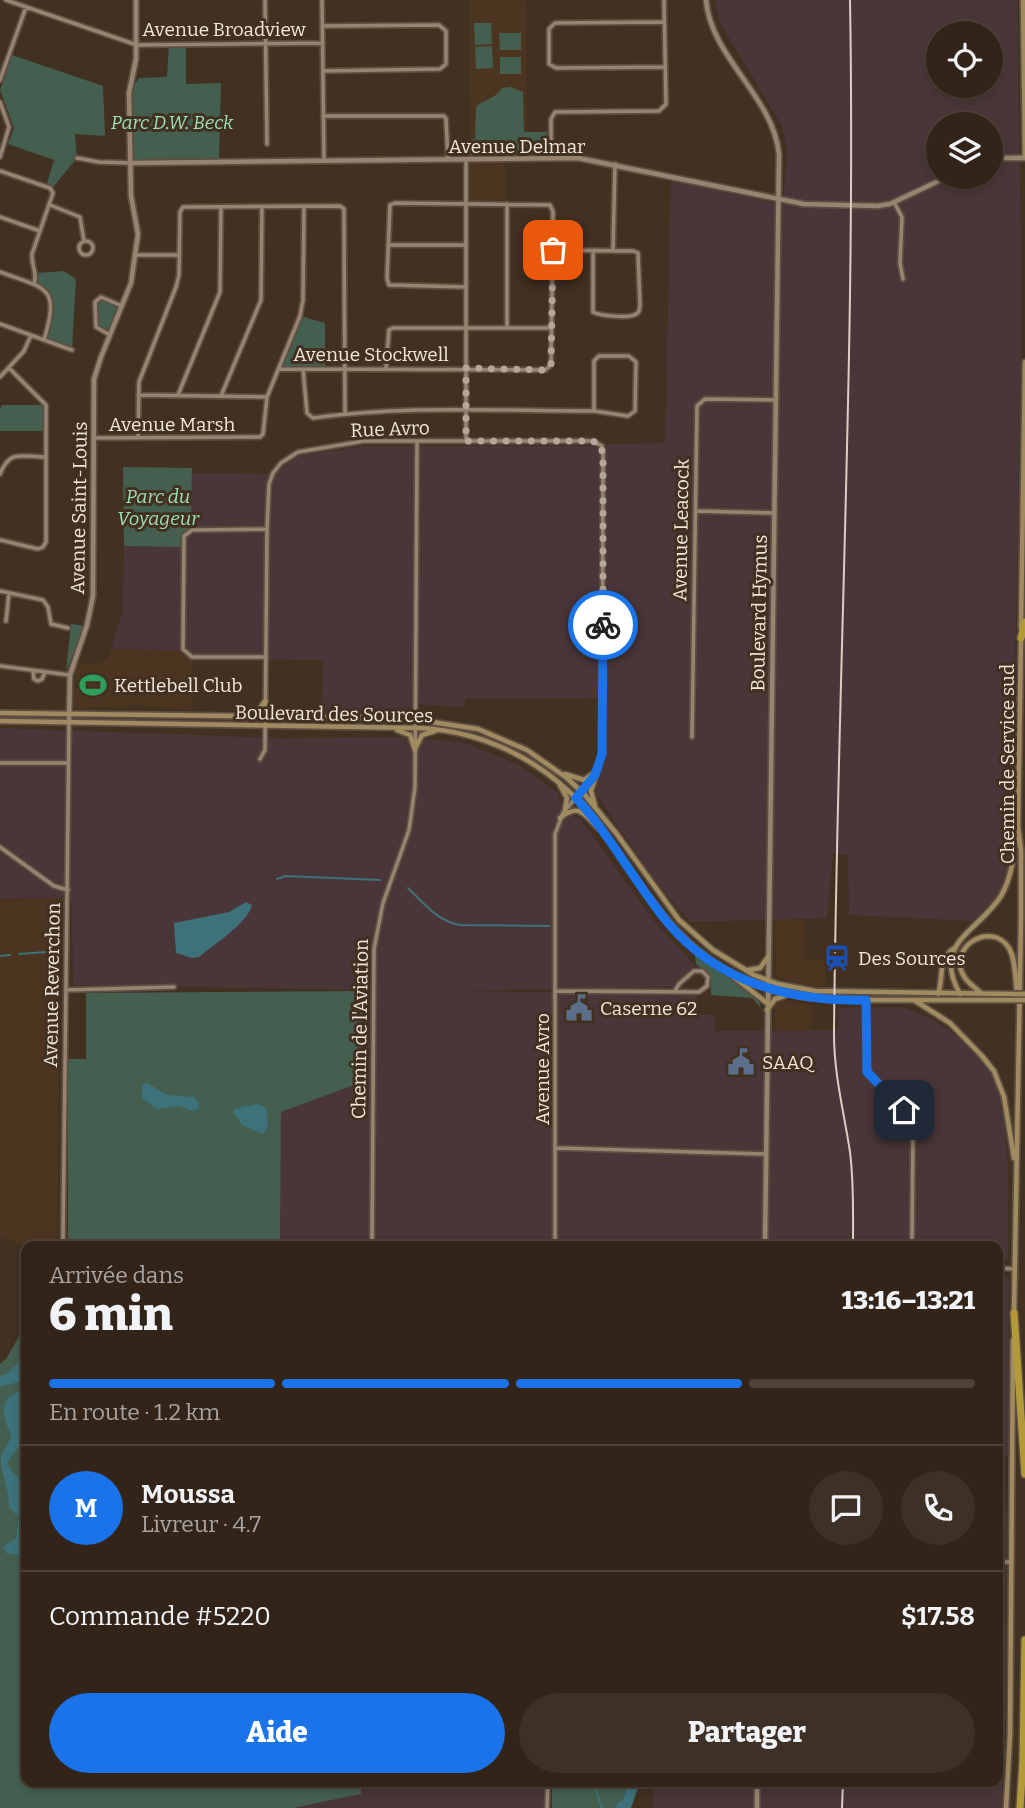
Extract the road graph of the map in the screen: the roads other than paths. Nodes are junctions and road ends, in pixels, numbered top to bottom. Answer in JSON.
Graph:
{"nodes":[{"id":1,"x":6,"y":0,"type":"edge"},
{"id":2,"x":136,"y":0,"type":"edge"},
{"id":3,"x":265,"y":0,"type":"edge"},
{"id":4,"x":322,"y":0,"type":"edge"},
{"id":5,"x":664,"y":0,"type":"edge"},
{"id":6,"x":706,"y":0,"type":"edge"},
{"id":7,"x":1023,"y":0,"type":"edge"},
{"id":8,"x":26,"y":7,"type":"junction"},
{"id":9,"x":664,"y":22,"type":"junction"},
{"id":10,"x":322,"y":26,"type":"junction"},
{"id":11,"x":266,"y":43,"type":"junction"},
{"id":12,"x":323,"y":43,"type":"junction"},
{"id":13,"x":137,"y":45,"type":"junction"},
{"id":14,"x":665,"y":67,"type":"junction"},
{"id":15,"x":323,"y":71,"type":"junction"},
{"id":16,"x":0,"y":80,"type":"edge"},
{"id":17,"x":0,"y":102,"type":"edge"},
{"id":18,"x":323,"y":116,"type":"junction"},
{"id":19,"x":267,"y":144,"type":"dead end"},
{"id":20,"x":0,"y":157,"type":"edge"},
{"id":21,"x":1025,"y":157,"type":"edge"},
{"id":22,"x":77,"y":158,"type":"dead end"},
{"id":23,"x":551,"y":158,"type":"junction"},
{"id":24,"x":1003,"y":158,"type":"edge"},
{"id":25,"x":448,"y":160,"type":"junction"},
{"id":26,"x":466,"y":160,"type":"junction"},
{"id":27,"x":324,"y":161,"type":"junction"},
{"id":28,"x":130,"y":163,"type":"junction"},
{"id":29,"x":615,"y":164,"type":"junction"},
{"id":30,"x":0,"y":171,"type":"edge"},
{"id":31,"x":926,"y":187,"type":"edge"},
{"id":32,"x":779,"y":199,"type":"junction"},
{"id":33,"x":894,"y":202,"type":"junction"},
{"id":34,"x":466,"y":204,"type":"junction"},
{"id":35,"x":507,"y":204,"type":"junction"},
{"id":36,"x":50,"y":205,"type":"junction"},
{"id":37,"x":262,"y":206,"type":"junction"},
{"id":38,"x":304,"y":206,"type":"junction"},
{"id":39,"x":221,"y":207,"type":"junction"},
{"id":40,"x":0,"y":217,"type":"edge"},
{"id":41,"x":40,"y":231,"type":"junction"},
{"id":42,"x":85,"y":241,"type":"junction"},
{"id":43,"x":388,"y":245,"type":"junction"},
{"id":44,"x":466,"y":245,"type":"junction"},
{"id":45,"x":553,"y":250,"type":"junction"},
{"id":46,"x":593,"y":251,"type":"junction"},
{"id":47,"x":613,"y":251,"type":"junction"},
{"id":48,"x":135,"y":255,"type":"junction"},
{"id":49,"x":179,"y":255,"type":"junction"},
{"id":50,"x":0,"y":272,"type":"edge"},
{"id":51,"x":903,"y":279,"type":"dead end"},
{"id":52,"x":34,"y":284,"type":"junction"},
{"id":53,"x":466,"y":287,"type":"junction"},
{"id":54,"x":122,"y":306,"type":"junction"},
{"id":55,"x":0,"y":324,"type":"edge"},
{"id":56,"x":465,"y":328,"type":"junction"},
{"id":57,"x":507,"y":328,"type":"junction"},
{"id":58,"x":552,"y":328,"type":"junction"},
{"id":59,"x":31,"y":335,"type":"junction"},
{"id":60,"x":110,"y":335,"type":"junction"},
{"id":61,"x":44,"y":340,"type":"junction"},
{"id":62,"x":72,"y":350,"type":"dead end"},
{"id":63,"x":1025,"y":362,"type":"edge"},
{"id":64,"x":9,"y":368,"type":"junction"},
{"id":65,"x":386,"y":368,"type":"junction"},
{"id":66,"x":466,"y":368,"type":"junction"},
{"id":67,"x":279,"y":369,"type":"junction"},
{"id":68,"x":303,"y":369,"type":"junction"},
{"id":69,"x":345,"y":369,"type":"junction"},
{"id":70,"x":0,"y":377,"type":"edge"},
{"id":71,"x":178,"y":395,"type":"junction"},
{"id":72,"x":138,"y":396,"type":"junction"},
{"id":73,"x":221,"y":396,"type":"junction"},
{"id":74,"x":267,"y":397,"type":"junction"},
{"id":75,"x":776,"y":400,"type":"junction"},
{"id":76,"x":466,"y":411,"type":"junction"},
{"id":77,"x":594,"y":411,"type":"junction"},
{"id":78,"x":345,"y":414,"type":"junction"},
{"id":79,"x":95,"y":438,"type":"junction"},
{"id":80,"x":138,"y":438,"type":"junction"},
{"id":81,"x":417,"y":441,"type":"junction"},
{"id":82,"x":466,"y":441,"type":"junction"},
{"id":83,"x":46,"y":457,"type":"junction"},
{"id":84,"x":0,"y":474,"type":"edge"},
{"id":85,"x":696,"y":511,"type":"junction"},
{"id":86,"x":774,"y":513,"type":"junction"},
{"id":87,"x":267,"y":529,"type":"junction"},
{"id":88,"x":0,"y":540,"type":"edge"},
{"id":89,"x":0,"y":591,"type":"edge"},
{"id":90,"x":9,"y":593,"type":"junction"},
{"id":91,"x":6,"y":621,"type":"dead end"},
{"id":92,"x":1025,"y":622,"type":"edge"},
{"id":93,"x":68,"y":628,"type":"dead end"},
{"id":94,"x":1021,"y":638,"type":"junction"},
{"id":95,"x":266,"y":657,"type":"junction"},
{"id":96,"x":0,"y":666,"type":"edge"},
{"id":97,"x":33,"y":671,"type":"junction"},
{"id":98,"x":45,"y":672,"type":"junction"},
{"id":99,"x":70,"y":675,"type":"junction"},
{"id":100,"x":265,"y":701,"type":"junction"},
{"id":101,"x":0,"y":713,"type":"edge"},
{"id":102,"x":69,"y":714,"type":"junction"},
{"id":103,"x":240,"y":716,"type":"junction"},
{"id":104,"x":265,"y":716,"type":"junction"},
{"id":105,"x":294,"y":717,"type":"junction"},
{"id":106,"x":415,"y":719,"type":"junction"},
{"id":107,"x":0,"y":721,"type":"edge"},
{"id":108,"x":69,"y":723,"type":"junction"},
{"id":109,"x":265,"y":726,"type":"junction"},
{"id":110,"x":386,"y":728,"type":"junction"},
{"id":111,"x":415,"y":728,"type":"junction"},
{"id":112,"x":439,"y":730,"type":"junction"},
{"id":113,"x":692,"y":737,"type":"dead end"},
{"id":114,"x":415,"y":750,"type":"junction"},
{"id":115,"x":260,"y":759,"type":"dead end"},
{"id":116,"x":0,"y":763,"type":"edge"},
{"id":117,"x":69,"y":763,"type":"junction"},
{"id":118,"x":558,"y":770,"type":"junction"},
{"id":119,"x":598,"y":770,"type":"junction"},
{"id":120,"x":558,"y":781,"type":"junction"},
{"id":121,"x":582,"y":792,"type":"junction"},
{"id":122,"x":576,"y":798,"type":"junction"},
{"id":123,"x":596,"y":808,"type":"junction"},
{"id":124,"x":565,"y":810,"type":"junction"},
{"id":125,"x":560,"y":818,"type":"junction"},
{"id":126,"x":1018,"y":826,"type":"junction"},
{"id":127,"x":609,"y":841,"type":"junction"},
{"id":128,"x":0,"y":847,"type":"edge"},
{"id":129,"x":68,"y":890,"type":"junction"},
{"id":130,"x":954,"y":949,"type":"junction"},
{"id":131,"x":768,"y":957,"type":"junction"},
{"id":132,"x":722,"y":967,"type":"junction"},
{"id":133,"x":744,"y":970,"type":"junction"},
{"id":134,"x":767,"y":981,"type":"junction"},
{"id":135,"x":174,"y":987,"type":"dead end"},
{"id":136,"x":767,"y":989,"type":"junction"},
{"id":137,"x":66,"y":990,"type":"junction"},
{"id":138,"x":555,"y":991,"type":"junction"},
{"id":139,"x":675,"y":991,"type":"junction"},
{"id":140,"x":981,"y":993,"type":"junction"},
{"id":141,"x":938,"y":994,"type":"junction"},
{"id":142,"x":960,"y":994,"type":"junction"},
{"id":143,"x":1025,"y":994,"type":"edge"},
{"id":144,"x":788,"y":995,"type":"junction"},
{"id":145,"x":866,"y":1000,"type":"junction"},
{"id":146,"x":913,"y":1000,"type":"junction"},
{"id":147,"x":965,"y":1000,"type":"junction"},
{"id":148,"x":1025,"y":1000,"type":"edge"},
{"id":149,"x":767,"y":1003,"type":"junction"},
{"id":150,"x":1018,"y":1003,"type":"junction"},
{"id":151,"x":767,"y":1010,"type":"junction"},
{"id":152,"x":556,"y":1148,"type":"junction"},
{"id":153,"x":765,"y":1154,"type":"junction"},
{"id":154,"x":1015,"y":1166,"type":"junction"},
{"id":155,"x":64,"y":1241,"type":"edge"},
{"id":156,"x":372,"y":1241,"type":"edge"},
{"id":157,"x":555,"y":1241,"type":"edge"},
{"id":158,"x":765,"y":1241,"type":"edge"},
{"id":159,"x":912,"y":1241,"type":"edge"},
{"id":160,"x":1003,"y":1268,"type":"edge"},
{"id":161,"x":1014,"y":1269,"type":"junction"},
{"id":162,"x":1014,"y":1313,"type":"junction"},
{"id":163,"x":1025,"y":1474,"type":"edge"},
{"id":164,"x":1011,"y":1562,"type":"junction"},
{"id":165,"x":1003,"y":1563,"type":"edge"},
{"id":166,"x":1025,"y":1640,"type":"edge"},
{"id":167,"x":548,"y":1787,"type":"edge"},
{"id":168,"x":757,"y":1787,"type":"edge"},
{"id":169,"x":547,"y":1808,"type":"edge"},
{"id":170,"x":757,"y":1808,"type":"edge"},
{"id":171,"x":1006,"y":1808,"type":"edge"},
{"id":172,"x":1020,"y":1808,"type":"edge"}],
"edges":[{"from":1,"to":8,"type":"street","name":"Avenue Broadview"},
{"from":2,"to":13,"type":"street","name":"Avenue Saint-Louis"},
{"from":3,"to":11,"type":"street"},
{"from":4,"to":10,"type":"street"},
{"from":5,"to":9,"type":"street"},
{"from":6,"to":32,"type":"street","name":"Boulevard Hymus"},
{"from":7,"to":21,"type":"main road"},
{"from":8,"to":13,"type":"street","name":"Avenue Broadview"},
{"from":8,"to":16,"type":"street"},
{"from":9,"to":14,"type":"street"},
{"from":9,"to":14,"type":"street"},
{"from":10,"to":12,"type":"street"},
{"from":10,"to":15,"type":"street"},
{"from":11,"to":12,"type":"street","name":"Avenue Broadview"},
{"from":11,"to":13,"type":"street","name":"Avenue Broadview"},
{"from":11,"to":19,"type":"street"},
{"from":12,"to":15,"type":"street"},
{"from":13,"to":28,"type":"street","name":"Avenue Saint-Louis"},
{"from":14,"to":23,"type":"street"},
{"from":15,"to":18,"type":"street"},
{"from":17,"to":20,"type":"street"},
{"from":18,"to":25,"type":"street"},
{"from":18,"to":27,"type":"street"},
{"from":21,"to":24,"type":"street"},
{"from":22,"to":28,"type":"street","name":"Avenue Delmar"},
{"from":23,"to":26,"type":"street","name":"Avenue Delmar"},
{"from":23,"to":29,"type":"street","name":"Avenue Delmar"},
{"from":25,"to":26,"type":"street","name":"Avenue Delmar"},
{"from":25,"to":27,"type":"street","name":"Avenue Delmar"},
{"from":26,"to":34,"type":"street"},
{"from":27,"to":28,"type":"street","name":"Avenue Delmar"},
{"from":28,"to":48,"type":"street","name":"Avenue Saint-Louis"},
{"from":29,"to":32,"type":"street","name":"Avenue Delmar"},
{"from":29,"to":47,"type":"street"},
{"from":30,"to":36,"type":"street"},
{"from":31,"to":33,"type":"street","name":"Avenue Delmar"},
{"from":32,"to":33,"type":"street","name":"Avenue Delmar"},
{"from":32,"to":75,"type":"street","name":"Boulevard Hymus"},
{"from":33,"to":51,"type":"street"},
{"from":34,"to":35,"type":"street"},
{"from":34,"to":43,"type":"street"},
{"from":34,"to":44,"type":"street"},
{"from":35,"to":45,"type":"street"},
{"from":35,"to":57,"type":"street"},
{"from":36,"to":41,"type":"street"},
{"from":36,"to":42,"type":"street"},
{"from":37,"to":38,"type":"street"},
{"from":37,"to":39,"type":"street"},
{"from":37,"to":73,"type":"street"},
{"from":38,"to":67,"type":"street","name":"Avenue Marsh"},
{"from":38,"to":69,"type":"street"},
{"from":39,"to":49,"type":"street"},
{"from":39,"to":71,"type":"street"},
{"from":40,"to":41,"type":"street"},
{"from":41,"to":52,"type":"street"},
{"from":42,"to":42,"type":"street"},
{"from":43,"to":44,"type":"street"},
{"from":43,"to":53,"type":"street"},
{"from":44,"to":53,"type":"street"},
{"from":45,"to":46,"type":"street"},
{"from":45,"to":58,"type":"street"},
{"from":46,"to":47,"type":"street"},
{"from":46,"to":47,"type":"street"},
{"from":48,"to":49,"type":"street"},
{"from":48,"to":54,"type":"street","name":"Avenue Saint-Louis"},
{"from":49,"to":72,"type":"street"},
{"from":50,"to":52,"type":"street"},
{"from":52,"to":61,"type":"street"},
{"from":53,"to":56,"type":"street"},
{"from":54,"to":60,"type":"street","name":"Avenue Saint-Louis"},
{"from":54,"to":60,"type":"street"},
{"from":55,"to":59,"type":"street"},
{"from":56,"to":57,"type":"street"},
{"from":56,"to":65,"type":"street"},
{"from":56,"to":66,"type":"street"},
{"from":57,"to":58,"type":"street"},
{"from":58,"to":66,"type":"street","name":"Avenue Stockwell"},
{"from":59,"to":61,"type":"street"},
{"from":59,"to":64,"type":"street"},
{"from":60,"to":79,"type":"street","name":"Avenue Saint-Louis"},
{"from":61,"to":62,"type":"street"},
{"from":63,"to":94,"type":"main road","name":"Chemin de Service sud"},
{"from":64,"to":70,"type":"street"},
{"from":64,"to":83,"type":"street"},
{"from":65,"to":66,"type":"street","name":"Avenue Stockwell"},
{"from":65,"to":69,"type":"street","name":"Avenue Stockwell"},
{"from":66,"to":76,"type":"street"},
{"from":67,"to":68,"type":"street","name":"Avenue Stockwell"},
{"from":67,"to":74,"type":"street","name":"Avenue Marsh"},
{"from":68,"to":69,"type":"street","name":"Avenue Stockwell"},
{"from":68,"to":78,"type":"street"},
{"from":69,"to":78,"type":"street"},
{"from":71,"to":72,"type":"street"},
{"from":71,"to":73,"type":"street"},
{"from":72,"to":80,"type":"street"},
{"from":73,"to":74,"type":"street"},
{"from":74,"to":80,"type":"street","name":"Avenue Marsh"},
{"from":75,"to":85,"type":"street","name":"Avenue Leacock"},
{"from":75,"to":86,"type":"street","name":"Boulevard Hymus"},
{"from":76,"to":77,"type":"street"},
{"from":76,"to":78,"type":"street"},
{"from":76,"to":82,"type":"street"},
{"from":77,"to":77,"type":"street"},
{"from":79,"to":80,"type":"street","name":"Avenue Marsh"},
{"from":79,"to":99,"type":"street","name":"Avenue Saint-Louis"},
{"from":81,"to":82,"type":"street","name":"Rue Avro"},
{"from":81,"to":87,"type":"street","name":"Rue Avro"},
{"from":81,"to":106,"type":"street","name":"Chemin de l'Aviation"},
{"from":82,"to":119,"type":"street","name":"Rue Avro"},
{"from":83,"to":84,"type":"street"},
{"from":83,"to":88,"type":"street"},
{"from":85,"to":86,"type":"street"},
{"from":85,"to":113,"type":"street","name":"Avenue Leacock"},
{"from":86,"to":131,"type":"street","name":"Boulevard Hymus"},
{"from":87,"to":95,"type":"street","name":"Rue Avro"},
{"from":87,"to":95,"type":"street"},
{"from":89,"to":90,"type":"street"},
{"from":90,"to":91,"type":"street"},
{"from":90,"to":93,"type":"street"},
{"from":92,"to":94,"type":"highway"},
{"from":94,"to":126,"type":"main road","name":"Chemin de Service sud"},
{"from":95,"to":100,"type":"street"},
{"from":96,"to":97,"type":"street"},
{"from":97,"to":98,"type":"street"},
{"from":97,"to":98,"type":"street"},
{"from":98,"to":99,"type":"street"},
{"from":99,"to":102,"type":"street","name":"Avenue Saint-Louis"},
{"from":100,"to":103,"type":"main road"},
{"from":100,"to":104,"type":"street"},
{"from":100,"to":105,"type":"main road"},
{"from":101,"to":102,"type":"main road","name":"Boulevard des Sources"},
{"from":102,"to":103,"type":"main road","name":"Boulevard des Sources"},
{"from":102,"to":108,"type":"street","name":"Avenue Saint-Louis"},
{"from":103,"to":104,"type":"main road","name":"Boulevard des Sources"},
{"from":104,"to":105,"type":"main road","name":"Boulevard des Sources"},
{"from":104,"to":109,"type":"street"},
{"from":105,"to":106,"type":"main road","name":"Boulevard des Sources"},
{"from":106,"to":111,"type":"street","name":"Chemin de l'Aviation"},
{"from":106,"to":118,"type":"main road","name":"Boulevard des Sources"},
{"from":107,"to":108,"type":"main road","name":"Boulevard des Sources"},
{"from":108,"to":109,"type":"main road","name":"Boulevard des Sources"},
{"from":108,"to":117,"type":"street","name":"Avenue Reverchon"},
{"from":109,"to":110,"type":"main road","name":"Boulevard des Sources"},
{"from":109,"to":115,"type":"street"},
{"from":110,"to":111,"type":"main road","name":"Boulevard des Sources"},
{"from":110,"to":114,"type":"main road"},
{"from":111,"to":112,"type":"main road","name":"Boulevard des Sources"},
{"from":111,"to":114,"type":"street","name":"Chemin de l'Aviation"},
{"from":112,"to":114,"type":"main road"},
{"from":112,"to":120,"type":"main road","name":"Boulevard des Sources"},
{"from":114,"to":156,"type":"street","name":"Chemin de l'Aviation"},
{"from":116,"to":117,"type":"street"},
{"from":117,"to":129,"type":"street","name":"Avenue Reverchon"},
{"from":118,"to":119,"type":"main road"},
{"from":118,"to":121,"type":"main road","name":"Boulevard des Sources"},
{"from":119,"to":121,"type":"street","name":"Rue Avro"},
{"from":119,"to":123,"type":"main road"},
{"from":120,"to":122,"type":"main road","name":"Boulevard des Sources"},
{"from":120,"to":124,"type":"main road"},
{"from":121,"to":122,"type":"street","name":"Rue Avro"},
{"from":121,"to":123,"type":"main road","name":"Boulevard des Sources"},
{"from":122,"to":124,"type":"street","name":"Rue Avro"},
{"from":122,"to":127,"type":"main road","name":"Boulevard des Sources"},
{"from":123,"to":133,"type":"main road","name":"Boulevard des Sources"},
{"from":124,"to":125,"type":"street","name":"Rue Avro"},
{"from":125,"to":127,"type":"main road"},
{"from":125,"to":138,"type":"street","name":"Rue Avro"},
{"from":126,"to":130,"type":"main road"},
{"from":126,"to":150,"type":"main road","name":"Chemin de Service sud"},
{"from":127,"to":132,"type":"main road","name":"Boulevard des Sources"},
{"from":128,"to":129,"type":"street"},
{"from":129,"to":137,"type":"street","name":"Avenue Reverchon"},
{"from":130,"to":141,"type":"main road"},
{"from":130,"to":142,"type":"main road"},
{"from":131,"to":133,"type":"main road"},
{"from":131,"to":134,"type":"street","name":"Boulevard Hymus"},
{"from":132,"to":136,"type":"main road","name":"Boulevard des Sources"},
{"from":132,"to":149,"type":"main road"},
{"from":133,"to":134,"type":"main road","name":"Boulevard des Sources"},
{"from":134,"to":136,"type":"street","name":"Boulevard Hymus"},
{"from":134,"to":141,"type":"main road","name":"Boulevard des Sources"},
{"from":135,"to":137,"type":"street"},
{"from":136,"to":144,"type":"main road","name":"Boulevard des Sources"},
{"from":136,"to":149,"type":"street","name":"Boulevard Hymus"},
{"from":137,"to":155,"type":"street","name":"Avenue Reverchon"},
{"from":138,"to":139,"type":"street"},
{"from":138,"to":152,"type":"street","name":"Avenue Avro"},
{"from":139,"to":139,"type":"street"},
{"from":140,"to":142,"type":"main road","name":"Boulevard des Sources"},
{"from":140,"to":143,"type":"main road","name":"Boulevard des Sources","bridge":true},
{"from":140,"to":150,"type":"main road"},
{"from":141,"to":142,"type":"main road","name":"Boulevard des Sources"},
{"from":142,"to":147,"type":"main road"},
{"from":144,"to":145,"type":"main road","name":"Boulevard des Sources"},
{"from":144,"to":151,"type":"main road"},
{"from":145,"to":146,"type":"main road","name":"Boulevard des Sources"},
{"from":145,"to":159,"type":"street"},
{"from":146,"to":147,"type":"main road","name":"Boulevard des Sources"},
{"from":146,"to":154,"type":"main road"},
{"from":147,"to":148,"type":"main road","name":"Boulevard des Sources","bridge":true},
{"from":149,"to":151,"type":"street","name":"Boulevard Hymus"},
{"from":150,"to":154,"type":"main road","name":"Chemin de Service sud"},
{"from":151,"to":153,"type":"street","name":"Boulevard Hymus"},
{"from":152,"to":153,"type":"street"},
{"from":152,"to":157,"type":"street","name":"Avenue Avro"},
{"from":153,"to":158,"type":"street","name":"Boulevard Hymus"},
{"from":154,"to":161,"type":"main road"},
{"from":160,"to":161,"type":"street"},
{"from":161,"to":162,"type":"main road"},
{"from":162,"to":163,"type":"highway"},
{"from":162,"to":164,"type":"main road"},
{"from":164,"to":165,"type":"street"},
{"from":164,"to":171,"type":"main road"},
{"from":166,"to":172,"type":"highway"},
{"from":167,"to":169,"type":"street"},
{"from":168,"to":170,"type":"street"}]}
